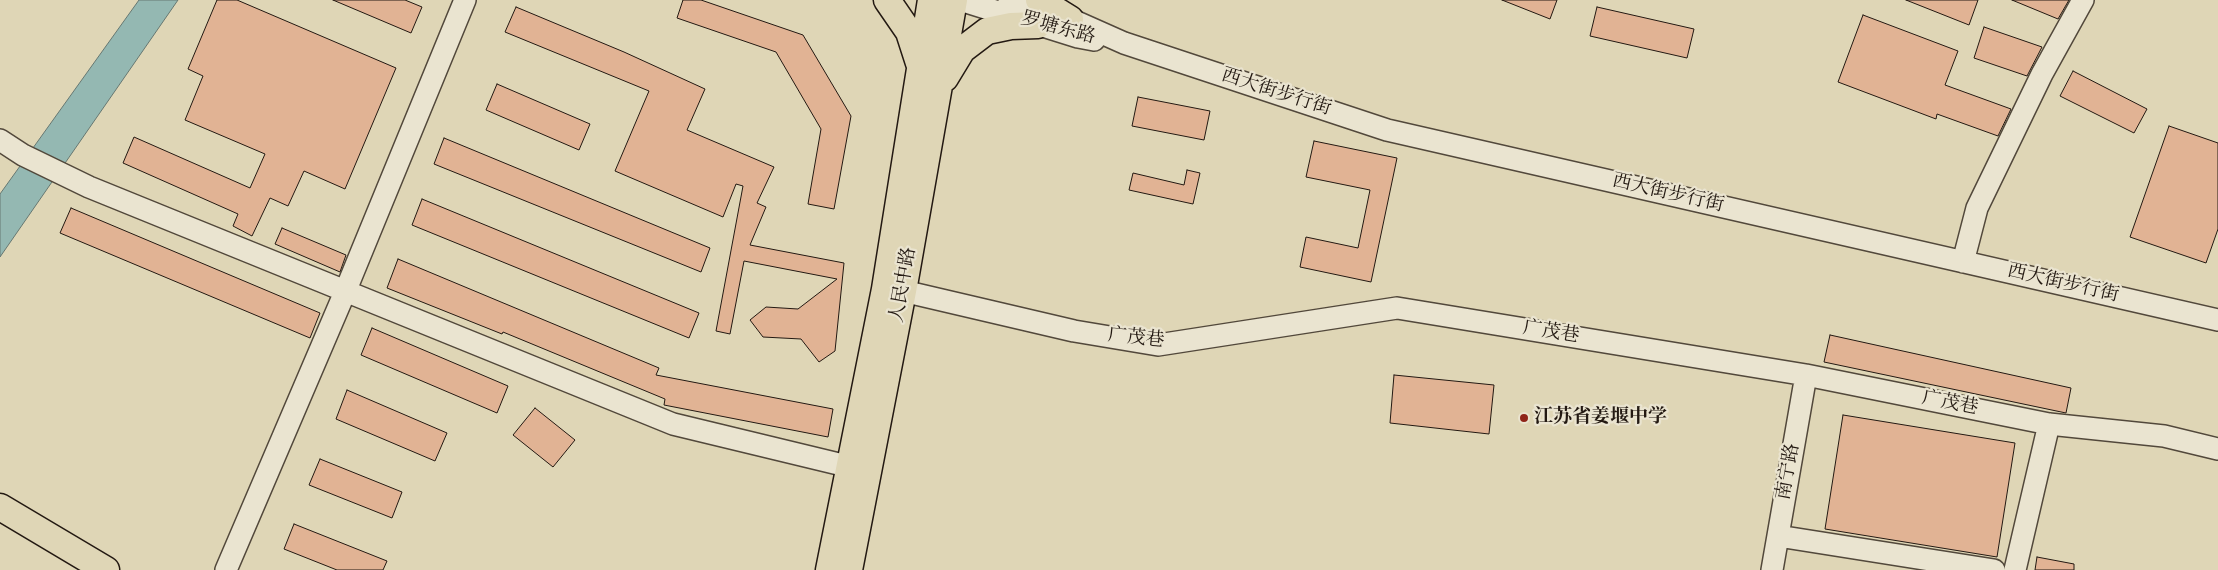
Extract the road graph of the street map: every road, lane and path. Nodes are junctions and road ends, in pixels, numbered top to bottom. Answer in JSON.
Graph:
{"nodes":[{"id":1,"x":465,"y":0,"type":"edge"},
{"id":2,"x":887,"y":0,"type":"edge"},
{"id":3,"x":931,"y":0,"type":"edge"},
{"id":4,"x":954,"y":0,"type":"edge"},
{"id":5,"x":960,"y":0,"type":"edge"},
{"id":6,"x":1009,"y":0,"type":"edge"},
{"id":7,"x":2083,"y":0,"type":"edge"},
{"id":8,"x":1038,"y":12,"type":"edge"},
{"id":9,"x":1070,"y":19,"type":"junction"},
{"id":10,"x":1124,"y":43,"type":"junction"},
{"id":11,"x":920,"y":66,"type":"junction"},
{"id":12,"x":939,"y":87,"type":"junction"},
{"id":13,"x":0,"y":140,"type":"edge"},
{"id":14,"x":1963,"y":262,"type":"junction"},
{"id":15,"x":894,"y":290,"type":"junction"},
{"id":16,"x":346,"y":292,"type":"junction"},
{"id":17,"x":2218,"y":320,"type":"edge"},
{"id":18,"x":1806,"y":375,"type":"junction"},
{"id":19,"x":2049,"y":424,"type":"junction"},
{"id":20,"x":2218,"y":449,"type":"edge"},
{"id":21,"x":860,"y":468,"type":"junction"},
{"id":22,"x":0,"y":507,"type":"edge"},
{"id":23,"x":0,"y":528,"type":"edge"},
{"id":24,"x":1778,"y":536,"type":"junction"},
{"id":25,"x":70,"y":570,"type":"edge"},
{"id":26,"x":106,"y":570,"type":"edge"},
{"id":27,"x":226,"y":570,"type":"edge"},
{"id":28,"x":829,"y":570,"type":"edge"},
{"id":29,"x":849,"y":570,"type":"edge"},
{"id":30,"x":1772,"y":570,"type":"edge"},
{"id":31,"x":1994,"y":570,"type":"edge"},
{"id":32,"x":2016,"y":570,"type":"edge"}],
"edges":[{"from":1,"to":16,"type":"street"},
{"from":2,"to":11,"type":"main road"},
{"from":3,"to":11,"type":"main road","name":"人民中路"},
{"from":4,"to":12,"type":"main road","name":"人民中路"},
{"from":5,"to":8,"type":"street","name":"罗塘东路"},
{"from":6,"to":9,"type":"street","name":"罗塘东路"},
{"from":7,"to":14,"type":"street"},
{"from":8,"to":9,"type":"main road"},
{"from":8,"to":10,"type":"street","name":"罗塘东路"},
{"from":8,"to":12,"type":"main road"},
{"from":9,"to":10,"type":"street","name":"罗塘东路"},
{"from":10,"to":14,"type":"street","name":"西大街步行街"},
{"from":11,"to":15,"type":"main road","name":"人民中路"},
{"from":12,"to":15,"type":"main road","name":"人民中路"},
{"from":13,"to":16,"type":"street"},
{"from":14,"to":17,"type":"street","name":"西大街步行街"},
{"from":15,"to":18,"type":"street","name":"广茂巷"},
{"from":15,"to":21,"type":"main road","name":"人民中路"},
{"from":16,"to":21,"type":"street"},
{"from":16,"to":27,"type":"street"},
{"from":18,"to":19,"type":"street","name":"广茂巷"},
{"from":18,"to":24,"type":"street","name":"南宁路"},
{"from":19,"to":20,"type":"street","name":"广茂巷"},
{"from":19,"to":32,"type":"street"},
{"from":21,"to":28,"type":"main road","name":"人民中路"},
{"from":21,"to":29,"type":"main road","name":"人民中路"},
{"from":22,"to":26,"type":"main road"},
{"from":23,"to":25,"type":"main road"},
{"from":24,"to":30,"type":"street","name":"南宁路"},
{"from":24,"to":31,"type":"street"}]}
